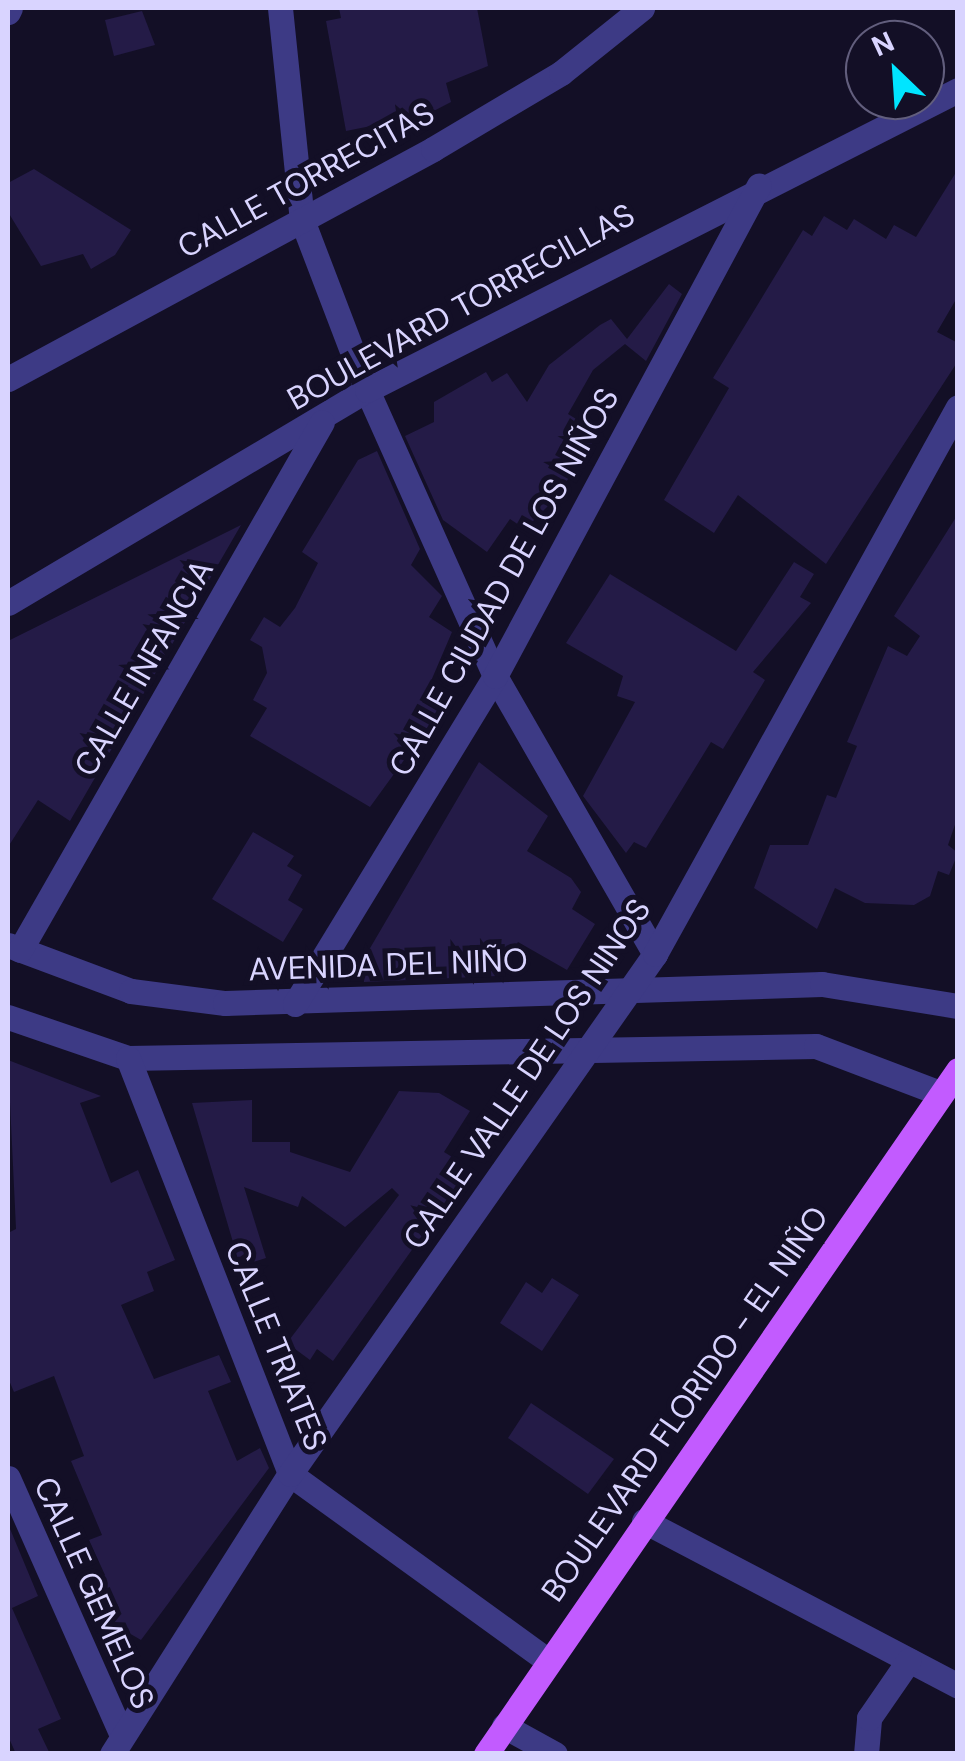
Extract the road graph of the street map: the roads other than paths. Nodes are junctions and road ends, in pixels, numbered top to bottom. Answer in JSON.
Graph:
{"nodes":[{"id":1,"x":280,"y":8,"type":"edge"},
{"id":2,"x":635,"y":16,"type":"edge"},
{"id":3,"x":958,"y":90,"type":"edge"},
{"id":4,"x":759,"y":184,"type":"junction"},
{"id":5,"x":302,"y":220,"type":"junction"},
{"id":6,"x":9,"y":373,"type":"edge"},
{"id":7,"x":367,"y":390,"type":"junction"},
{"id":8,"x":958,"y":407,"type":"edge"},
{"id":9,"x":324,"y":418,"type":"junction"},
{"id":10,"x":8,"y":603,"type":"edge"},
{"id":11,"x":495,"y":676,"type":"junction"},
{"id":12,"x":14,"y":947,"type":"edge"},
{"id":13,"x":655,"y":954,"type":"junction"},
{"id":14,"x":630,"y":989,"type":"junction"},
{"id":15,"x":295,"y":1004,"type":"junction"},
{"id":16,"x":958,"y":1006,"type":"edge"},
{"id":17,"x":8,"y":1017,"type":"edge"},
{"id":18,"x":585,"y":1052,"type":"junction"},
{"id":19,"x":128,"y":1058,"type":"junction"},
{"id":20,"x":958,"y":1070,"type":"edge"},
{"id":21,"x":940,"y":1093,"type":"junction"},
{"id":22,"x":290,"y":1474,"type":"junction"},
{"id":23,"x":8,"y":1478,"type":"edge"},
{"id":24,"x":644,"y":1521,"type":"junction"},
{"id":25,"x":909,"y":1660,"type":"junction"},
{"id":26,"x":548,"y":1661,"type":"junction"},
{"id":27,"x":958,"y":1686,"type":"edge"},
{"id":28,"x":504,"y":1726,"type":"junction"},
{"id":29,"x":117,"y":1744,"type":"edge"},
{"id":30,"x":486,"y":1754,"type":"edge"},
{"id":31,"x":555,"y":1754,"type":"edge"},
{"id":32,"x":866,"y":1754,"type":"edge"}],
"edges":[{"from":1,"to":5,"type":"street"},
{"from":2,"to":5,"type":"street","name":"CALLE TORRECITAS"},
{"from":3,"to":4,"type":"street","name":"BOULEVARD TORRECILLAS"},
{"from":4,"to":7,"type":"street","name":"BOULEVARD TORRECILLAS"},
{"from":4,"to":11,"type":"street","name":"CALLE CIUDAD DE LOS NIÑOS"},
{"from":5,"to":6,"type":"street","name":"CALLE TORRECITAS"},
{"from":5,"to":7,"type":"street"},
{"from":7,"to":9,"type":"street","name":"BOULEVARD TORRECILLAS"},
{"from":7,"to":11,"type":"street"},
{"from":8,"to":13,"type":"street","name":"CALLE VALLE DE LOS NINOS"},
{"from":9,"to":10,"type":"street","name":"BOULEVARD TORRECILLAS"},
{"from":9,"to":12,"type":"street","name":"CALLE INFANCIA"},
{"from":11,"to":13,"type":"street"},
{"from":11,"to":15,"type":"street","name":"CALLE CIUDAD DE LOS NIÑOS"},
{"from":12,"to":15,"type":"street","name":"AVENIDA DEL NIÑO"},
{"from":13,"to":14,"type":"street","name":"CALLE VALLE DE LOS NINOS"},
{"from":14,"to":15,"type":"street","name":"AVENIDA DEL NIÑO"},
{"from":14,"to":16,"type":"street","name":"AVENIDA DEL NIÑO"},
{"from":14,"to":18,"type":"street","name":"CALLE VALLE DE LOS NINOS"},
{"from":17,"to":19,"type":"street"},
{"from":18,"to":19,"type":"street"},
{"from":18,"to":21,"type":"street"},
{"from":18,"to":22,"type":"street","name":"CALLE VALLE DE LOS NINOS"},
{"from":19,"to":22,"type":"street","name":"CALLE TRIATES"},
{"from":20,"to":21,"type":"main road","name":"BOULEVARD FLORIDO - EL NIÑO"},
{"from":21,"to":24,"type":"main road","name":"BOULEVARD FLORIDO - EL NIÑO"},
{"from":22,"to":26,"type":"street","name":"CALLE TRIATES"},
{"from":22,"to":29,"type":"street","name":"CALLE VALLE DE LOS NINOS"},
{"from":23,"to":29,"type":"street","name":"CALLE GEMELOS"},
{"from":24,"to":25,"type":"street"},
{"from":24,"to":26,"type":"main road","name":"BOULEVARD FLORIDO - EL NIÑO"},
{"from":25,"to":27,"type":"street"},
{"from":25,"to":32,"type":"street"},
{"from":26,"to":28,"type":"main road","name":"BOULEVARD FLORIDO - EL NIÑO"},
{"from":28,"to":30,"type":"main road","name":"BOULEVARD FLORIDO - EL NIÑO"},
{"from":28,"to":31,"type":"street"}]}
